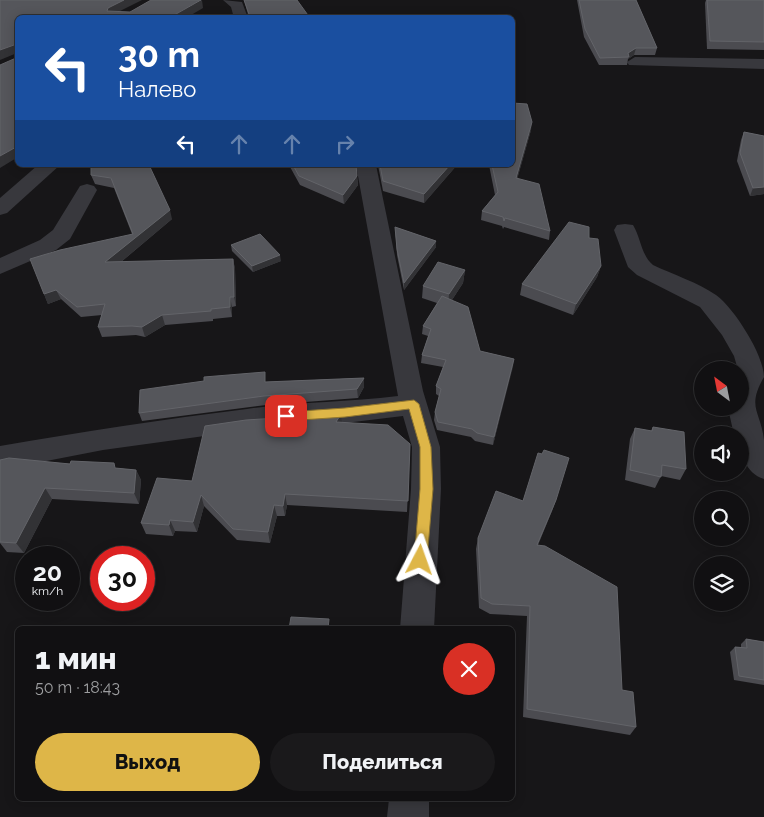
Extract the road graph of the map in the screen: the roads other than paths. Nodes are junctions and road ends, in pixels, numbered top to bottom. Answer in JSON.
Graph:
{"nodes":[{"id":1,"x":230,"y":0,"type":"edge"},
{"id":2,"x":240,"y":15,"type":"edge"},
{"id":3,"x":636,"y":62,"type":"dead end"},
{"id":4,"x":764,"y":64,"type":"edge"},
{"id":5,"x":48,"y":167,"type":"edge"},
{"id":6,"x":366,"y":167,"type":"edge"},
{"id":7,"x":87,"y":190,"type":"dead end"},
{"id":8,"x":0,"y":209,"type":"edge"},
{"id":9,"x":625,"y":230,"type":"dead end"},
{"id":10,"x":0,"y":267,"type":"edge"},
{"id":11,"x":414,"y":404,"type":"junction"},
{"id":12,"x":0,"y":458,"type":"edge"},
{"id":13,"x":764,"y":468,"type":"edge"},
{"id":14,"x":416,"y":626,"type":"edge"},
{"id":15,"x":409,"y":801,"type":"edge"},
{"id":16,"x":408,"y":817,"type":"edge"}],
"edges":[{"from":1,"to":2,"type":"street"},
{"from":3,"to":4,"type":"street"},
{"from":5,"to":8,"type":"street"},
{"from":6,"to":11,"type":"street"},
{"from":7,"to":10,"type":"street"},
{"from":9,"to":13,"type":"street"},
{"from":11,"to":12,"type":"street"},
{"from":11,"to":14,"type":"street"},
{"from":15,"to":16,"type":"street"}]}
